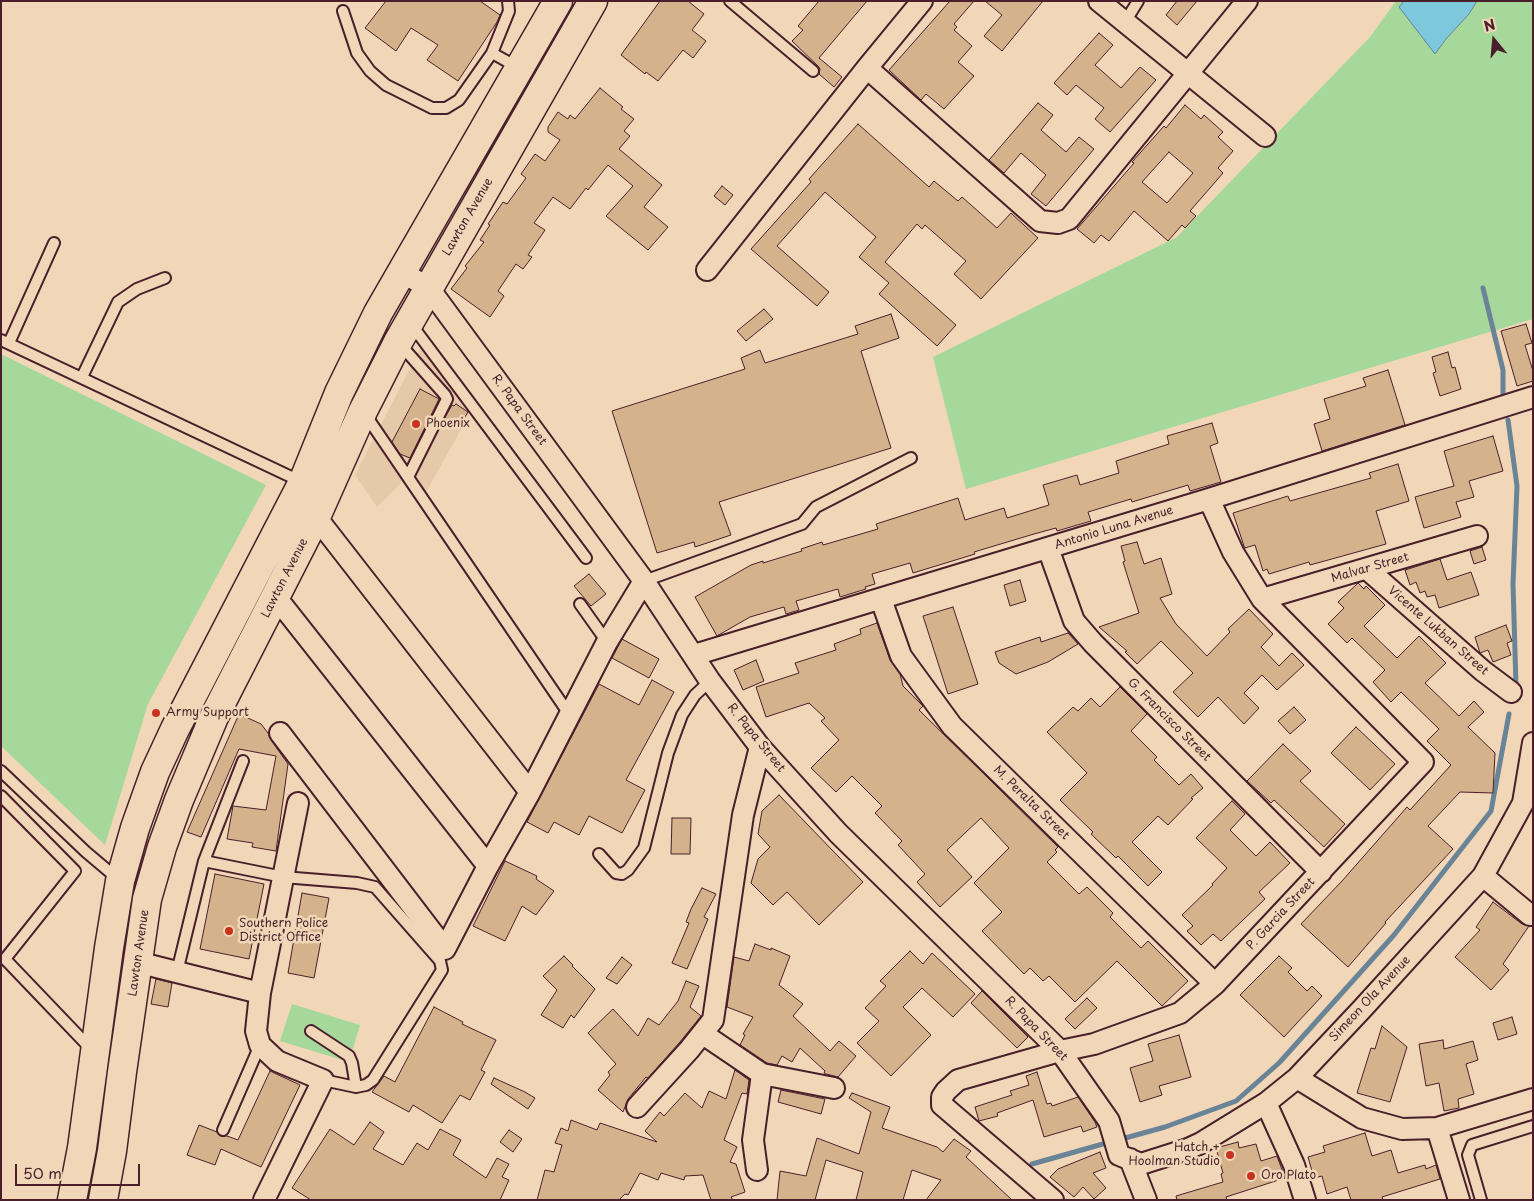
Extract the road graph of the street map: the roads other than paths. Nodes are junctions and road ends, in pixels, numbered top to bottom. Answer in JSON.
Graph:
{"nodes":[{"id":1,"x":508,"y":1,"type":"edge"},
{"id":2,"x":558,"y":1,"type":"edge"},
{"id":3,"x":593,"y":1,"type":"edge"},
{"id":4,"x":730,"y":1,"type":"edge"},
{"id":5,"x":922,"y":1,"type":"edge"},
{"id":6,"x":1099,"y":1,"type":"edge"},
{"id":7,"x":1138,"y":1,"type":"edge"},
{"id":8,"x":1247,"y":1,"type":"edge"},
{"id":9,"x":343,"y":11,"type":"dead end"},
{"id":10,"x":1125,"y":22,"type":"junction"},
{"id":11,"x":492,"y":53,"type":"junction"},
{"id":12,"x":867,"y":68,"type":"junction"},
{"id":13,"x":520,"y":69,"type":"junction"},
{"id":14,"x":813,"y":71,"type":"dead end"},
{"id":15,"x":1188,"y":73,"type":"junction"},
{"id":16,"x":1265,"y":136,"type":"dead end"},
{"id":17,"x":54,"y":243,"type":"dead end"},
{"id":18,"x":707,"y":270,"type":"dead end"},
{"id":19,"x":401,"y":272,"type":"junction"},
{"id":20,"x":165,"y":278,"type":"dead end"},
{"id":21,"x":428,"y":287,"type":"junction"},
{"id":22,"x":403,"y":332,"type":"junction"},
{"id":23,"x":5,"y":342,"type":"edge"},
{"id":24,"x":82,"y":377,"type":"junction"},
{"id":25,"x":1533,"y":397,"type":"edge"},
{"id":26,"x":363,"y":411,"type":"junction"},
{"id":27,"x":911,"y":458,"type":"dead end"},
{"id":28,"x":408,"y":477,"type":"junction"},
{"id":29,"x":303,"y":482,"type":"junction"},
{"id":30,"x":1209,"y":499,"type":"junction"},
{"id":31,"x":316,"y":517,"type":"junction"},
{"id":32,"x":1477,"y":536,"type":"dead end"},
{"id":33,"x":1048,"y":548,"type":"junction"},
{"id":34,"x":586,"y":558,"type":"dead end"},
{"id":35,"x":1367,"y":569,"type":"junction"},
{"id":36,"x":644,"y":581,"type":"junction"},
{"id":37,"x":275,"y":596,"type":"junction"},
{"id":38,"x":881,"y":599,"type":"junction"},
{"id":39,"x":1262,"y":599,"type":"junction"},
{"id":40,"x":580,"y":604,"type":"dead end"},
{"id":41,"x":606,"y":642,"type":"junction"},
{"id":42,"x":694,"y":655,"type":"junction"},
{"id":43,"x":710,"y":681,"type":"junction"},
{"id":44,"x":1511,"y":692,"type":"dead end"},
{"id":45,"x":570,"y":714,"type":"junction"},
{"id":46,"x":280,"y":733,"type":"dead end"},
{"id":47,"x":1533,"y":744,"type":"edge"},
{"id":48,"x":760,"y":747,"type":"junction"},
{"id":49,"x":243,"y":761,"type":"dead end"},
{"id":50,"x":1,"y":770,"type":"edge"},
{"id":51,"x":530,"y":792,"type":"junction"},
{"id":52,"x":1,"y":796,"type":"edge"},
{"id":53,"x":298,"y":803,"type":"dead end"},
{"id":54,"x":599,"y":854,"type":"dead end"},
{"id":55,"x":204,"y":861,"type":"junction"},
{"id":56,"x":488,"y":866,"type":"junction"},
{"id":57,"x":1321,"y":872,"type":"junction"},
{"id":58,"x":1483,"y":876,"type":"junction"},
{"id":59,"x":283,"y":877,"type":"junction"},
{"id":60,"x":120,"y":881,"type":"junction"},
{"id":61,"x":1533,"y":915,"type":"edge"},
{"id":62,"x":137,"y":962,"type":"junction"},
{"id":63,"x":177,"y":972,"type":"junction"},
{"id":64,"x":1215,"y":984,"type":"junction"},
{"id":65,"x":260,"y":993,"type":"junction"},
{"id":66,"x":311,"y":1031,"type":"dead end"},
{"id":67,"x":703,"y":1034,"type":"junction"},
{"id":68,"x":260,"y":1045,"type":"junction"},
{"id":69,"x":1060,"y":1051,"type":"junction"},
{"id":70,"x":95,"y":1053,"type":"junction"},
{"id":71,"x":762,"y":1074,"type":"junction"},
{"id":72,"x":1297,"y":1078,"type":"junction"},
{"id":73,"x":323,"y":1080,"type":"junction"},
{"id":74,"x":356,"y":1087,"type":"junction"},
{"id":75,"x":834,"y":1088,"type":"dead end"},
{"id":76,"x":1533,"y":1099,"type":"edge"},
{"id":77,"x":1266,"y":1102,"type":"junction"},
{"id":78,"x":637,"y":1108,"type":"dead end"},
{"id":79,"x":1533,"y":1126,"type":"edge"},
{"id":80,"x":1437,"y":1128,"type":"junction"},
{"id":81,"x":223,"y":1130,"type":"dead end"},
{"id":82,"x":1125,"y":1157,"type":"junction"},
{"id":83,"x":757,"y":1170,"type":"dead end"},
{"id":84,"x":72,"y":1200,"type":"edge"},
{"id":85,"x":103,"y":1200,"type":"edge"},
{"id":86,"x":264,"y":1200,"type":"edge"},
{"id":87,"x":1053,"y":1200,"type":"edge"},
{"id":88,"x":1146,"y":1200,"type":"edge"},
{"id":89,"x":1305,"y":1200,"type":"edge"},
{"id":90,"x":1459,"y":1200,"type":"edge"},
{"id":91,"x":1481,"y":1200,"type":"edge"}],
"edges":[{"from":1,"to":11,"type":"lane"},
{"from":2,"to":13,"type":"main road"},
{"from":3,"to":21,"type":"main road","name":"Lawton Avenue"},
{"from":4,"to":14,"type":"lane"},
{"from":5,"to":12,"type":"street"},
{"from":6,"to":10,"type":"street"},
{"from":7,"to":10,"type":"lane"},
{"from":8,"to":15,"type":"street"},
{"from":9,"to":11,"type":"lane"},
{"from":10,"to":15,"type":"street"},
{"from":11,"to":13,"type":"lane"},
{"from":12,"to":15,"type":"street"},
{"from":12,"to":18,"type":"street"},
{"from":13,"to":19,"type":"main road"},
{"from":15,"to":16,"type":"street"},
{"from":17,"to":23,"type":"lane"},
{"from":19,"to":21,"type":"street"},
{"from":19,"to":29,"type":"main road"},
{"from":20,"to":24,"type":"lane"},
{"from":21,"to":22,"type":"main road","name":"Lawton Avenue"},
{"from":21,"to":36,"type":"street","name":"R. Papa Street"},
{"from":22,"to":26,"type":"main road","name":"Lawton Avenue"},
{"from":22,"to":28,"type":"lane"},
{"from":22,"to":34,"type":"lane"},
{"from":23,"to":24,"type":"lane"},
{"from":24,"to":29,"type":"lane"},
{"from":25,"to":30,"type":"street","name":"Antonio Luna Avenue"},
{"from":26,"to":28,"type":"lane"},
{"from":26,"to":31,"type":"main road","name":"Lawton Avenue"},
{"from":27,"to":36,"type":"lane"},
{"from":28,"to":45,"type":"lane"},
{"from":29,"to":60,"type":"main road"},
{"from":30,"to":33,"type":"street","name":"Antonio Luna Avenue"},
{"from":30,"to":39,"type":"street","name":"P. Garcia Street"},
{"from":31,"to":37,"type":"main road","name":"Lawton Avenue"},
{"from":31,"to":51,"type":"street"},
{"from":32,"to":35,"type":"street","name":"Malvar Street"},
{"from":33,"to":38,"type":"street","name":"Antonio Luna Avenue"},
{"from":33,"to":57,"type":"street","name":"G. Francisco Street"},
{"from":35,"to":39,"type":"street","name":"Malvar Street"},
{"from":35,"to":44,"type":"street","name":"Vicente Lukban Street"},
{"from":36,"to":41,"type":"street"},
{"from":36,"to":42,"type":"street","name":"R. Papa Street"},
{"from":37,"to":56,"type":"street"},
{"from":37,"to":62,"type":"main road","name":"Lawton Avenue"},
{"from":38,"to":42,"type":"street","name":"Antonio Luna Avenue"},
{"from":38,"to":64,"type":"street","name":"M. Peralta Street"},
{"from":39,"to":57,"type":"street","name":"P. Garcia Street"},
{"from":40,"to":41,"type":"lane"},
{"from":41,"to":45,"type":"street"},
{"from":42,"to":43,"type":"street","name":"R. Papa Street"},
{"from":43,"to":48,"type":"street","name":"R. Papa Street"},
{"from":43,"to":54,"type":"lane"},
{"from":45,"to":51,"type":"street"},
{"from":46,"to":56,"type":"street"},
{"from":47,"to":58,"type":"street","name":"Simeon Ola Avenue"},
{"from":48,"to":67,"type":"street"},
{"from":48,"to":69,"type":"street","name":"R. Papa Street"},
{"from":49,"to":55,"type":"lane"},
{"from":50,"to":60,"type":"lane"},
{"from":51,"to":56,"type":"street"},
{"from":52,"to":70,"type":"lane"},
{"from":53,"to":59,"type":"street"},
{"from":55,"to":59,"type":"lane"},
{"from":55,"to":63,"type":"lane"},
{"from":57,"to":64,"type":"street","name":"P. Garcia Street"},
{"from":58,"to":61,"type":"street"},
{"from":58,"to":72,"type":"street","name":"Simeon Ola Avenue"},
{"from":59,"to":65,"type":"street"},
{"from":59,"to":74,"type":"lane"},
{"from":60,"to":70,"type":"main road"},
{"from":62,"to":63,"type":"street"},
{"from":62,"to":85,"type":"main road","name":"Lawton Avenue"},
{"from":63,"to":65,"type":"street"},
{"from":64,"to":69,"type":"street","name":"P. Garcia Street"},
{"from":65,"to":68,"type":"street"},
{"from":66,"to":74,"type":"lane"},
{"from":67,"to":71,"type":"street"},
{"from":67,"to":78,"type":"street"},
{"from":68,"to":73,"type":"street"},
{"from":68,"to":81,"type":"lane"},
{"from":69,"to":82,"type":"street","name":"R. Papa Street"},
{"from":69,"to":87,"type":"street","name":"P. Garcia Street"},
{"from":70,"to":84,"type":"main road"},
{"from":71,"to":75,"type":"street"},
{"from":71,"to":83,"type":"street"},
{"from":72,"to":77,"type":"street","name":"Simeon Ola Avenue"},
{"from":72,"to":80,"type":"street"},
{"from":73,"to":74,"type":"lane"},
{"from":73,"to":86,"type":"street"},
{"from":76,"to":80,"type":"street"},
{"from":77,"to":82,"type":"street","name":"Simeon Ola Avenue"},
{"from":77,"to":89,"type":"street"},
{"from":79,"to":91,"type":"lane"},
{"from":80,"to":90,"type":"street"},
{"from":82,"to":88,"type":"street","name":"R. Papa Street"}]}
